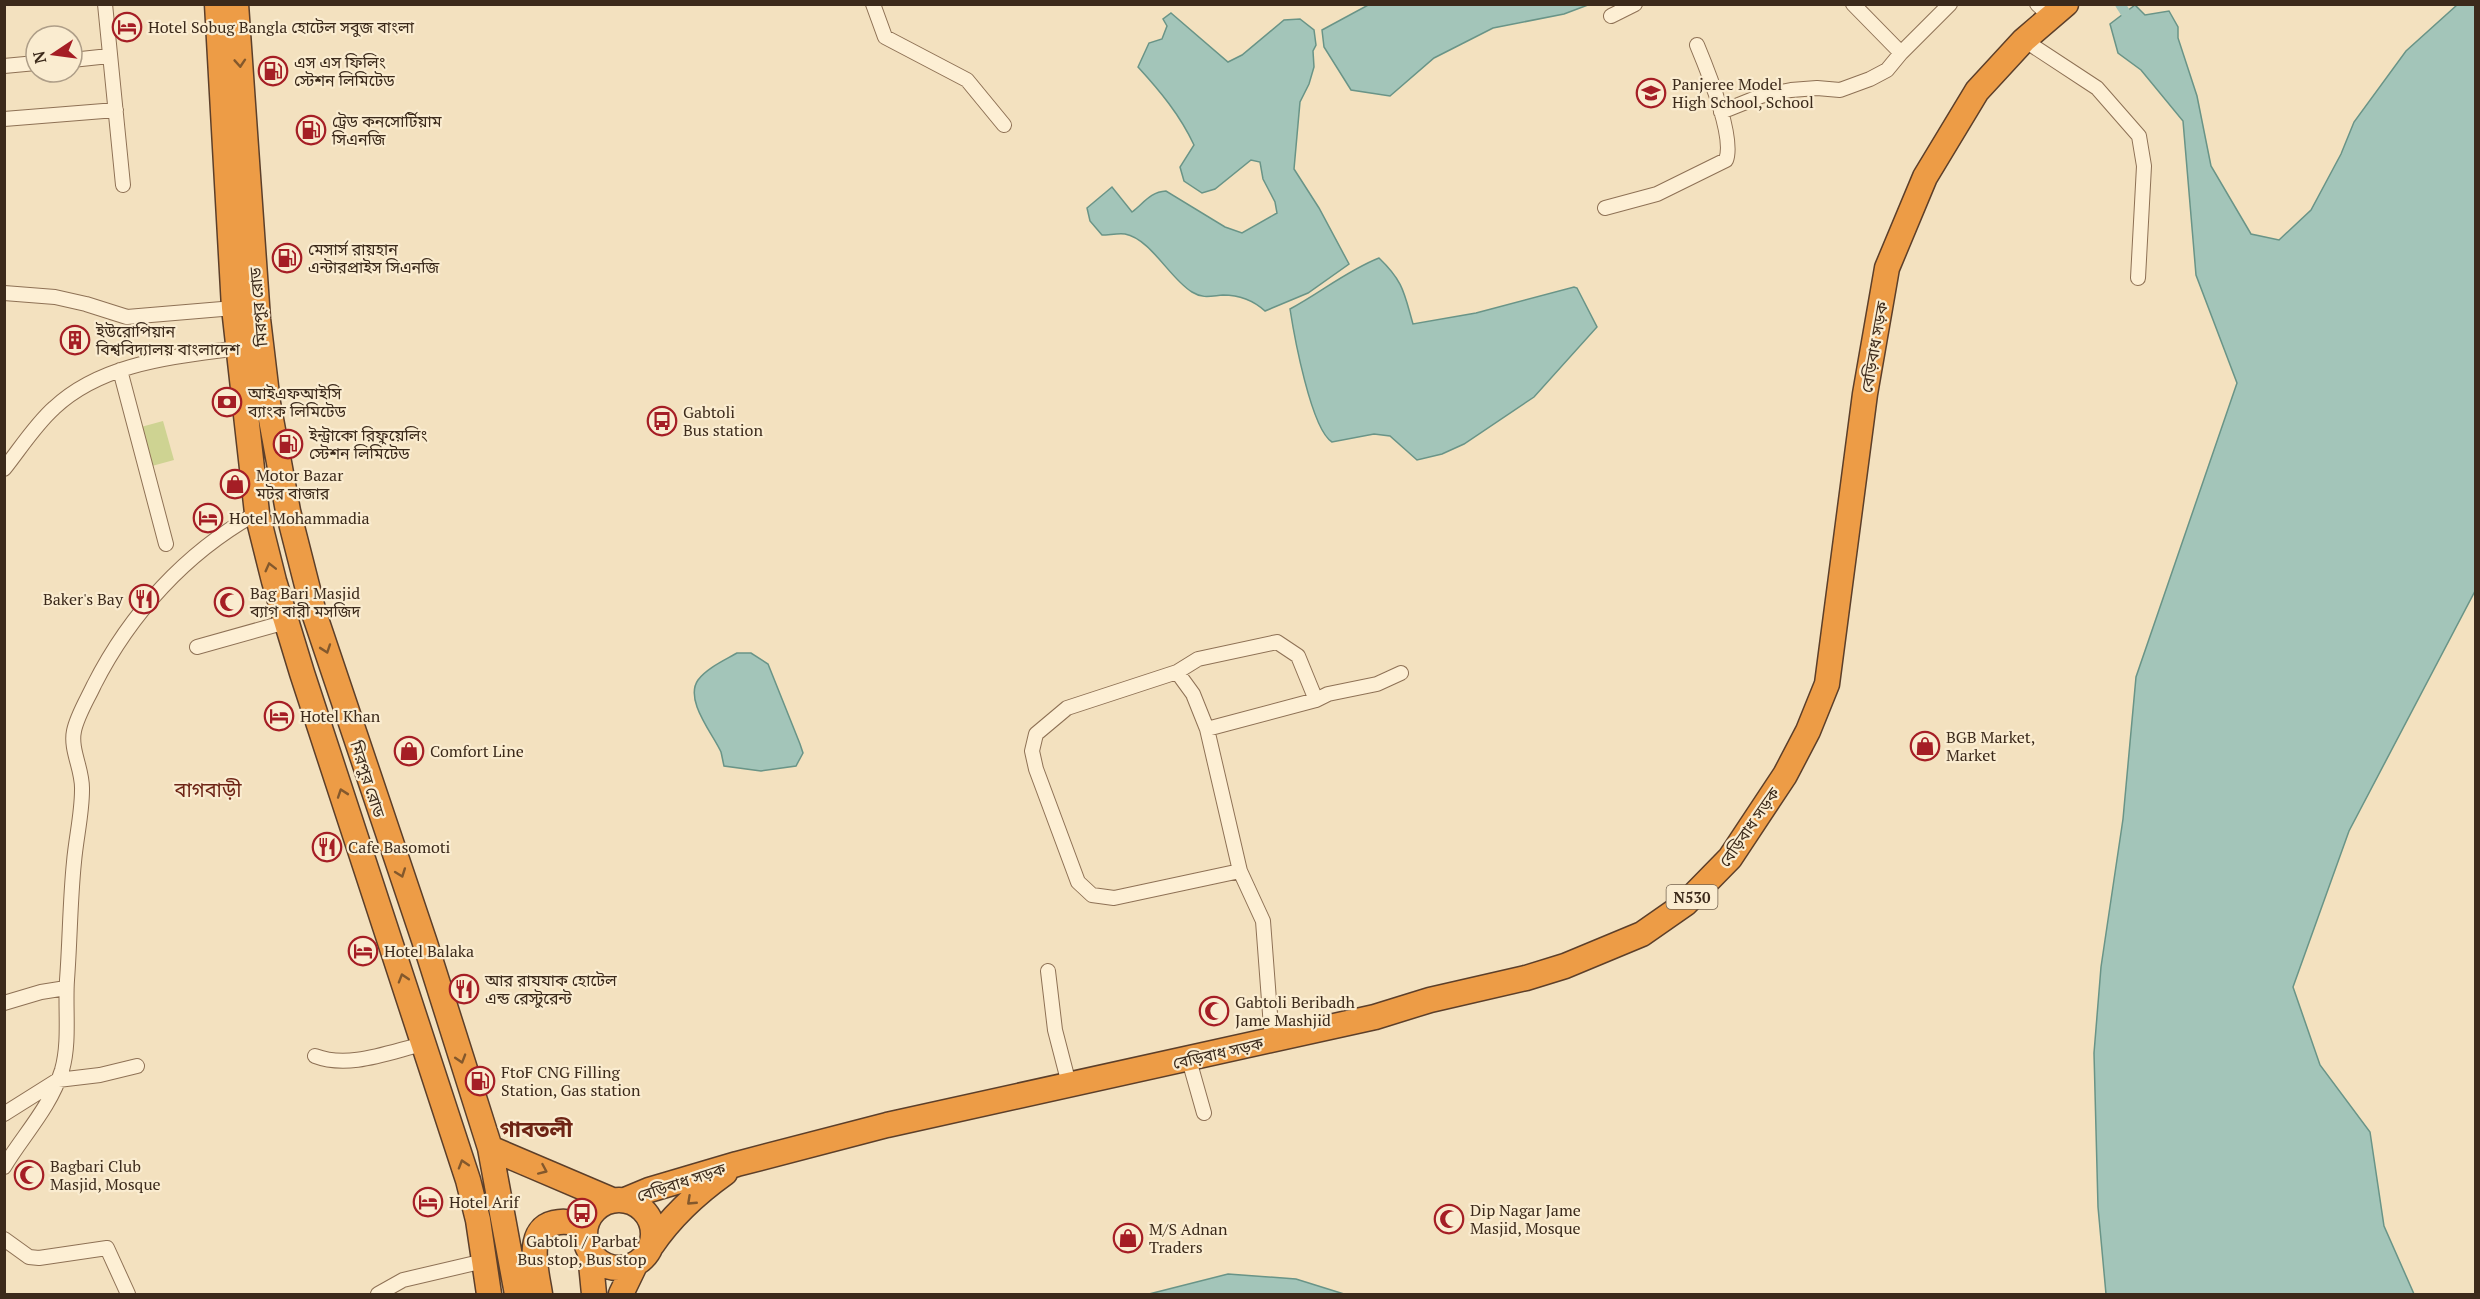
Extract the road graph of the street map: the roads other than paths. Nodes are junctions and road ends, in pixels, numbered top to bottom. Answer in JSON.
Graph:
{"nodes":[{"id":1,"x":105,"y":4,"type":"edge"},
{"id":2,"x":217,"y":4,"type":"edge"},
{"id":3,"x":236,"y":4,"type":"edge"},
{"id":4,"x":873,"y":4,"type":"edge"},
{"id":5,"x":1635,"y":4,"type":"edge"},
{"id":6,"x":1853,"y":4,"type":"edge"},
{"id":7,"x":1950,"y":4,"type":"edge"},
{"id":8,"x":2051,"y":9,"type":"edge"},
{"id":9,"x":1611,"y":16,"type":"dead end"},
{"id":10,"x":2024,"y":40,"type":"junction"},
{"id":11,"x":1697,"y":45,"type":"dead end"},
{"id":12,"x":1901,"y":53,"type":"junction"},
{"id":13,"x":109,"y":56,"type":"junction"},
{"id":14,"x":84,"y":59,"type":"edge"},
{"id":15,"x":24,"y":64,"type":"edge"},
{"id":16,"x":4,"y":66,"type":"edge"},
{"id":17,"x":116,"y":110,"type":"junction"},
{"id":18,"x":1721,"y":112,"type":"junction"},
{"id":19,"x":4,"y":118,"type":"edge"},
{"id":20,"x":1004,"y":125,"type":"dead end"},
{"id":21,"x":123,"y":185,"type":"dead end"},
{"id":22,"x":1605,"y":208,"type":"dead end"},
{"id":23,"x":2138,"y":278,"type":"dead end"},
{"id":24,"x":4,"y":292,"type":"edge"},
{"id":25,"x":234,"y":308,"type":"junction"},
{"id":26,"x":238,"y":348,"type":"junction"},
{"id":27,"x":120,"y":370,"type":"junction"},
{"id":28,"x":4,"y":469,"type":"edge"},
{"id":29,"x":257,"y":513,"type":"junction"},
{"id":30,"x":166,"y":544,"type":"dead end"},
{"id":31,"x":286,"y":622,"type":"junction"},
{"id":32,"x":197,"y":647,"type":"dead end"},
{"id":33,"x":1177,"y":672,"type":"junction"},
{"id":34,"x":1401,"y":673,"type":"dead end"},
{"id":35,"x":1316,"y":700,"type":"junction"},
{"id":36,"x":1207,"y":729,"type":"junction"},
{"id":37,"x":1240,"y":871,"type":"junction"},
{"id":38,"x":1048,"y":971,"type":"dead end"},
{"id":39,"x":66,"y":988,"type":"junction"},
{"id":40,"x":4,"y":1003,"type":"edge"},
{"id":41,"x":1272,"y":1040,"type":"junction"},
{"id":42,"x":423,"y":1044,"type":"junction"},
{"id":43,"x":315,"y":1056,"type":"dead end"},
{"id":44,"x":1190,"y":1060,"type":"junction"},
{"id":45,"x":137,"y":1066,"type":"dead end"},
{"id":46,"x":58,"y":1080,"type":"junction"},
{"id":47,"x":1069,"y":1084,"type":"junction"},
{"id":48,"x":1203,"y":1113,"type":"dead end"},
{"id":49,"x":4,"y":1114,"type":"edge"},
{"id":50,"x":490,"y":1148,"type":"junction"},
{"id":51,"x":737,"y":1164,"type":"junction"},
{"id":52,"x":4,"y":1167,"type":"edge"},
{"id":53,"x":618,"y":1200,"type":"junction"},
{"id":54,"x":4,"y":1239,"type":"edge"},
{"id":55,"x":587,"y":1241,"type":"junction"},
{"id":56,"x":652,"y":1245,"type":"junction"},
{"id":57,"x":484,"y":1261,"type":"junction"},
{"id":58,"x":634,"y":1265,"type":"junction"},
{"id":59,"x":128,"y":1294,"type":"edge"},
{"id":60,"x":378,"y":1294,"type":"edge"},
{"id":61,"x":489,"y":1294,"type":"edge"},
{"id":62,"x":517,"y":1294,"type":"edge"},
{"id":63,"x":540,"y":1294,"type":"edge"},
{"id":64,"x":594,"y":1294,"type":"edge"},
{"id":65,"x":621,"y":1294,"type":"edge"}],
"edges":[{"from":1,"to":13,"type":"street"},
{"from":2,"to":25,"type":"highway","name":"মিরপুর রোড"},
{"from":3,"to":50,"type":"highway","name":"মিরপুর রোড","one_way":true},
{"from":4,"to":20,"type":"street"},
{"from":5,"to":9,"type":"street"},
{"from":6,"to":12,"type":"street"},
{"from":7,"to":12,"type":"street"},
{"from":8,"to":10,"type":"highway","name":"বেড়িবাধ সড়ক","number":"N530"},
{"from":10,"to":23,"type":"street"},
{"from":10,"to":41,"type":"highway","name":"বেড়িবাধ সড়ক","number":"N530"},
{"from":11,"to":18,"type":"street"},
{"from":12,"to":18,"type":"street"},
{"from":13,"to":14,"type":"street"},
{"from":13,"to":17,"type":"street"},
{"from":15,"to":16,"type":"street"},
{"from":17,"to":19,"type":"street"},
{"from":17,"to":21,"type":"street"},
{"from":18,"to":22,"type":"street"},
{"from":24,"to":25,"type":"street"},
{"from":25,"to":26,"type":"highway","name":"মিরপুর রোড"},
{"from":26,"to":27,"type":"street"},
{"from":26,"to":29,"type":"highway","name":"মিরপুর রোড"},
{"from":27,"to":28,"type":"street"},
{"from":27,"to":30,"type":"street"},
{"from":31,"to":29,"type":"highway","name":"মিরপুর রোড","one_way":true},
{"from":29,"to":39,"type":"street"},
{"from":31,"to":32,"type":"street"},
{"from":42,"to":31,"type":"highway","name":"মিরপুর রোড","one_way":true},
{"from":33,"to":35,"type":"street"},
{"from":33,"to":36,"type":"street"},
{"from":33,"to":37,"type":"street"},
{"from":34,"to":35,"type":"street"},
{"from":35,"to":36,"type":"street"},
{"from":36,"to":37,"type":"street"},
{"from":37,"to":41,"type":"street"},
{"from":38,"to":47,"type":"street"},
{"from":39,"to":40,"type":"street"},
{"from":39,"to":46,"type":"street"},
{"from":41,"to":44,"type":"highway","name":"বেড়িবাধ সড়ক","number":"N530"},
{"from":42,"to":43,"type":"street"},
{"from":57,"to":42,"type":"highway","name":"মিরপুর রোড","one_way":true},
{"from":44,"to":47,"type":"highway","name":"বেড়িবাধ সড়ক","number":"N530"},
{"from":44,"to":48,"type":"street"},
{"from":45,"to":46,"type":"street"},
{"from":46,"to":49,"type":"street"},
{"from":46,"to":52,"type":"street"},
{"from":47,"to":51,"type":"highway","name":"বেড়িবাধ সড়ক","number":"N530"},
{"from":50,"to":53,"type":"highway","one_way":true},
{"from":50,"to":62,"type":"highway","name":"মিরপুর রোড"},
{"from":51,"to":53,"type":"highway","name":"বেড়িবাধ সড়ক"},
{"from":51,"to":56,"type":"highway","name":"বেড়িবাধ সড়ক","one_way":true},
{"from":53,"to":55,"type":"highway"},
{"from":53,"to":56,"type":"highway"},
{"from":54,"to":59,"type":"street"},
{"from":55,"to":58,"type":"highway"},
{"from":55,"to":63,"type":"highway"},
{"from":55,"to":64,"type":"highway"},
{"from":56,"to":58,"type":"highway"},
{"from":57,"to":60,"type":"street"},
{"from":57,"to":61,"type":"highway","name":"মিরপুর রোড"},
{"from":58,"to":65,"type":"highway"}]}
